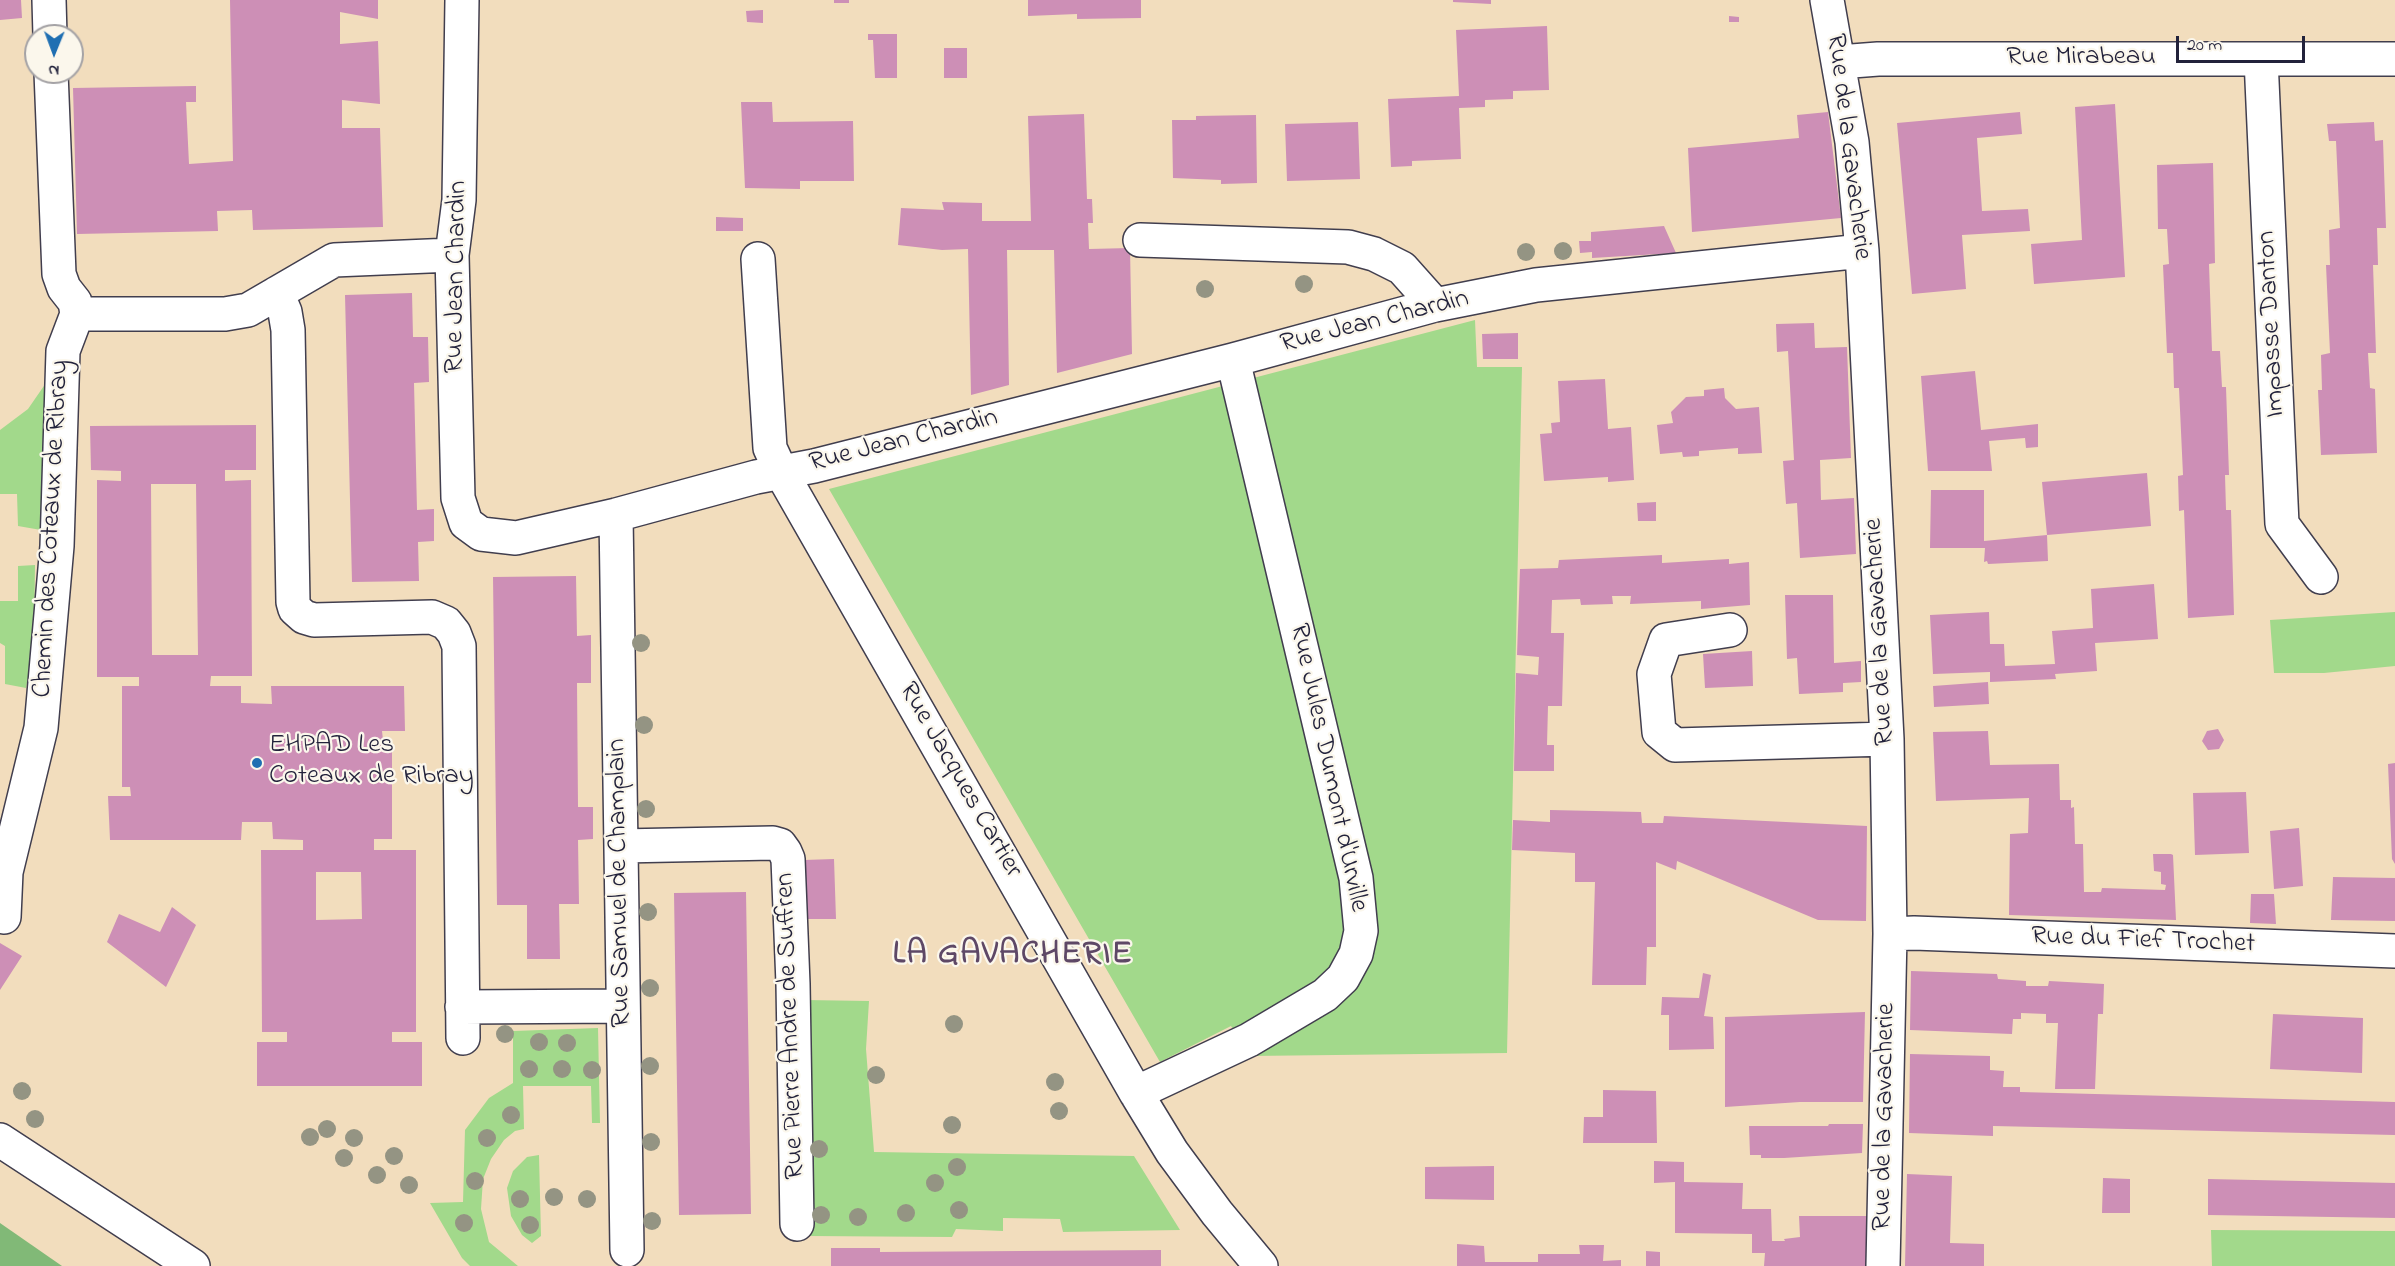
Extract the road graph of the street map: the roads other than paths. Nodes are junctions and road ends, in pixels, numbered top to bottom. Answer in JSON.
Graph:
{"nodes":[{"id":1,"x":49,"y":0,"type":"edge"},
{"id":2,"x":462,"y":0,"type":"edge"},
{"id":3,"x":1827,"y":0,"type":"edge"},
{"id":4,"x":50,"y":24,"type":"edge"},
{"id":5,"x":2395,"y":58,"type":"edge"},
{"id":6,"x":2261,"y":59,"type":"junction"},
{"id":7,"x":1839,"y":62,"type":"junction"},
{"id":8,"x":51,"y":84,"type":"edge"},
{"id":9,"x":1140,"y":240,"type":"dead end"},
{"id":10,"x":1862,"y":251,"type":"junction"},
{"id":11,"x":453,"y":255,"type":"junction"},
{"id":12,"x":758,"y":259,"type":"dead end"},
{"id":13,"x":277,"y":293,"type":"junction"},
{"id":14,"x":1435,"y":305,"type":"junction"},
{"id":15,"x":77,"y":314,"type":"junction"},
{"id":16,"x":1233,"y":360,"type":"junction"},
{"id":17,"x":782,"y":472,"type":"junction"},
{"id":18,"x":616,"y":515,"type":"junction"},
{"id":19,"x":2321,"y":577,"type":"dead end"},
{"id":20,"x":1730,"y":630,"type":"dead end"},
{"id":21,"x":1887,"y":739,"type":"junction"},
{"id":22,"x":621,"y":846,"type":"junction"},
{"id":23,"x":4,"y":917,"type":"dead end"},
{"id":24,"x":1890,"y":934,"type":"junction"},
{"id":25,"x":2395,"y":951,"type":"edge"},
{"id":26,"x":623,"y":1006,"type":"junction"},
{"id":27,"x":1136,"y":1093,"type":"junction"},
{"id":28,"x":0,"y":1140,"type":"edge"},
{"id":29,"x":797,"y":1224,"type":"dead end"},
{"id":30,"x":627,"y":1250,"type":"dead end"},
{"id":31,"x":193,"y":1266,"type":"edge"},
{"id":32,"x":1262,"y":1266,"type":"edge"},
{"id":33,"x":1883,"y":1266,"type":"edge"}],
"edges":[{"from":1,"to":4,"type":"street"},
{"from":2,"to":11,"type":"street","name":"Rue Jean Chardin"},
{"from":3,"to":7,"type":"street","name":"Rue de la Gavacherie"},
{"from":5,"to":6,"type":"street","name":"Rue Mirabeau"},
{"from":6,"to":7,"type":"street","name":"Rue Mirabeau"},
{"from":6,"to":19,"type":"street","name":"Impasse Danton"},
{"from":7,"to":10,"type":"street","name":"Rue de la Gavacherie"},
{"from":8,"to":15,"type":"street"},
{"from":9,"to":14,"type":"street"},
{"from":10,"to":14,"type":"street","name":"Rue Jean Chardin"},
{"from":10,"to":21,"type":"street","name":"Rue de la Gavacherie"},
{"from":11,"to":13,"type":"street"},
{"from":11,"to":18,"type":"street","name":"Rue Jean Chardin"},
{"from":12,"to":17,"type":"street","name":"Rue Jacques Cartier"},
{"from":13,"to":15,"type":"street"},
{"from":13,"to":26,"type":"street"},
{"from":14,"to":16,"type":"street","name":"Rue Jean Chardin"},
{"from":15,"to":23,"type":"street","name":"Chemin des Coteaux de Ribray"},
{"from":16,"to":17,"type":"street","name":"Rue Jean Chardin"},
{"from":16,"to":27,"type":"street","name":"Rue Jules Dumont d'Urville"},
{"from":17,"to":18,"type":"street","name":"Rue Jean Chardin"},
{"from":17,"to":27,"type":"street","name":"Rue Jacques Cartier"},
{"from":18,"to":22,"type":"street","name":"Rue Samuel de Champlain"},
{"from":20,"to":21,"type":"street"},
{"from":21,"to":24,"type":"street","name":"Rue de la Gavacherie"},
{"from":22,"to":26,"type":"street","name":"Rue Samuel de Champlain"},
{"from":22,"to":29,"type":"street","name":"Rue Pierre Andre de Suffren"},
{"from":24,"to":25,"type":"street","name":"Rue du Fief Trochet"},
{"from":24,"to":33,"type":"street","name":"Rue de la Gavacherie"},
{"from":26,"to":30,"type":"street","name":"Rue Samuel de Champlain"},
{"from":27,"to":32,"type":"street","name":"Rue Jacques Cartier"},
{"from":28,"to":31,"type":"street"}]}
